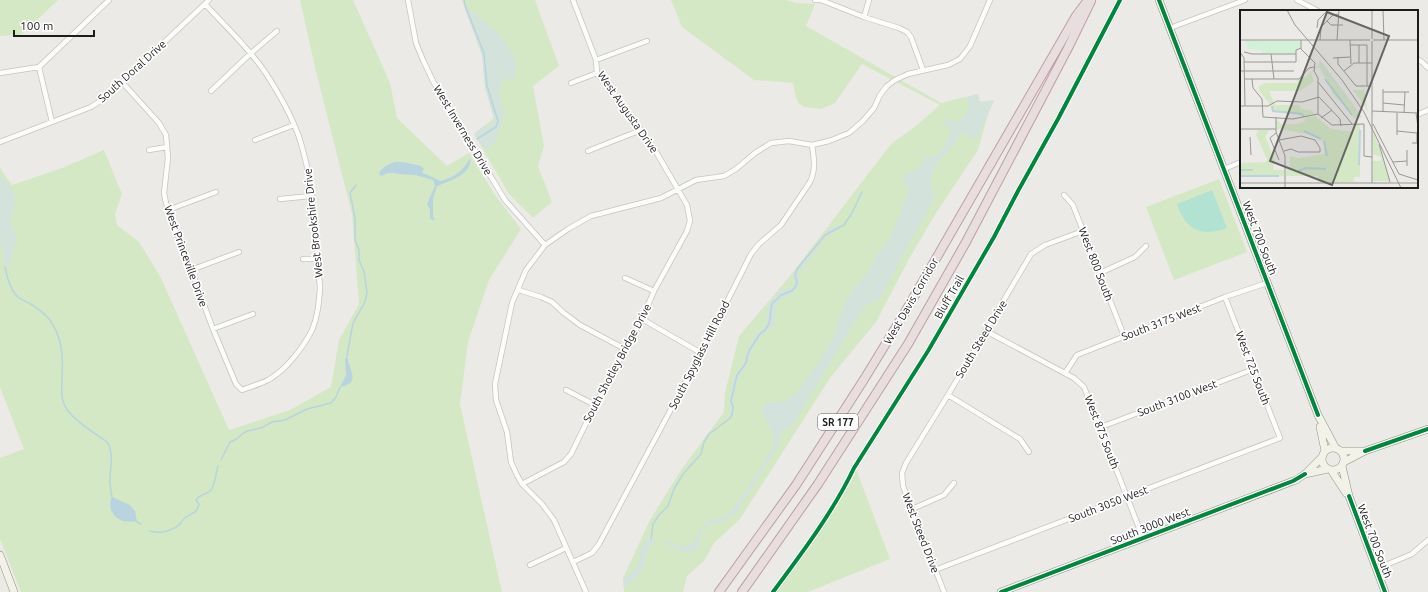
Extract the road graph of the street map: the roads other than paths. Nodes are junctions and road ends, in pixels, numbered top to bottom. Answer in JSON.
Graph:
{"nodes":[{"id":1,"x":109,"y":0,"type":"edge"},
{"id":2,"x":408,"y":0,"type":"edge"},
{"id":3,"x":573,"y":0,"type":"edge"},
{"id":4,"x":815,"y":0,"type":"edge"},
{"id":5,"x":869,"y":0,"type":"edge"},
{"id":6,"x":990,"y":0,"type":"edge"},
{"id":7,"x":1088,"y":0,"type":"edge"},
{"id":8,"x":1091,"y":0,"type":"edge"},
{"id":9,"x":1158,"y":0,"type":"edge"},
{"id":10,"x":1245,"y":0,"type":"edge"},
{"id":11,"x":1297,"y":0,"type":"edge"},
{"id":12,"x":207,"y":2,"type":"edge"},
{"id":13,"x":1316,"y":10,"type":"edge"},
{"id":14,"x":864,"y":17,"type":"junction"},
{"id":15,"x":1170,"y":28,"type":"junction"},
{"id":16,"x":277,"y":31,"type":"dead end"},
{"id":17,"x":647,"y":41,"type":"dead end"},
{"id":18,"x":250,"y":54,"type":"junction"},
{"id":19,"x":596,"y":60,"type":"junction"},
{"id":20,"x":1418,"y":60,"type":"edge"},
{"id":21,"x":38,"y":67,"type":"junction"},
{"id":22,"x":1428,"y":68,"type":"edge"},
{"id":23,"x":923,"y":70,"type":"junction"},
{"id":24,"x":0,"y":73,"type":"edge"},
{"id":25,"x":597,"y":73,"type":"junction"},
{"id":26,"x":122,"y":82,"type":"junction"},
{"id":27,"x":571,"y":83,"type":"dead end"},
{"id":28,"x":211,"y":91,"type":"dead end"},
{"id":29,"x":1428,"y":110,"type":"edge"},
{"id":30,"x":1418,"y":115,"type":"edge"},
{"id":31,"x":52,"y":122,"type":"junction"},
{"id":32,"x":294,"y":125,"type":"junction"},
{"id":33,"x":641,"y":130,"type":"junction"},
{"id":34,"x":254,"y":140,"type":"dead end"},
{"id":35,"x":0,"y":142,"type":"edge"},
{"id":36,"x":812,"y":145,"type":"junction"},
{"id":37,"x":168,"y":147,"type":"junction"},
{"id":38,"x":149,"y":150,"type":"dead end"},
{"id":39,"x":588,"y":151,"type":"dead end"},
{"id":40,"x":1240,"y":162,"type":"edge"},
{"id":41,"x":1224,"y":169,"type":"junction"},
{"id":42,"x":679,"y":190,"type":"junction"},
{"id":43,"x":216,"y":192,"type":"dead end"},
{"id":44,"x":1064,"y":195,"type":"dead end"},
{"id":45,"x":311,"y":196,"type":"junction"},
{"id":46,"x":280,"y":199,"type":"dead end"},
{"id":47,"x":168,"y":210,"type":"junction"},
{"id":48,"x":690,"y":221,"type":"joint"},
{"id":49,"x":1084,"y":232,"type":"junction"},
{"id":50,"x":545,"y":245,"type":"junction"},
{"id":51,"x":1146,"y":246,"type":"dead end"},
{"id":52,"x":239,"y":252,"type":"dead end"},
{"id":53,"x":303,"y":259,"type":"dead end"},
{"id":54,"x":317,"y":259,"type":"junction"},
{"id":55,"x":191,"y":270,"type":"junction"},
{"id":56,"x":1100,"y":272,"type":"junction"},
{"id":57,"x":625,"y":278,"type":"dead end"},
{"id":58,"x":1267,"y":283,"type":"junction"},
{"id":59,"x":518,"y":290,"type":"junction"},
{"id":60,"x":654,"y":291,"type":"junction"},
{"id":61,"x":1225,"y":297,"type":"junction"},
{"id":62,"x":253,"y":314,"type":"dead end"},
{"id":63,"x":642,"y":319,"type":"junction"},
{"id":64,"x":213,"y":329,"type":"junction"},
{"id":65,"x":986,"y":331,"type":"junction"},
{"id":66,"x":1124,"y":336,"type":"junction"},
{"id":67,"x":625,"y":349,"type":"junction"},
{"id":68,"x":701,"y":353,"type":"junction"},
{"id":69,"x":1254,"y":369,"type":"junction"},
{"id":70,"x":1065,"y":373,"type":"junction"},
{"id":71,"x":242,"y":390,"type":"joint"},
{"id":72,"x":566,"y":390,"type":"dead end"},
{"id":73,"x":948,"y":395,"type":"junction"},
{"id":74,"x":595,"y":405,"type":"junction"},
{"id":75,"x":1318,"y":415,"type":"junction"},
{"id":76,"x":1101,"y":427,"type":"junction"},
{"id":77,"x":1428,"y":430,"type":"edge"},
{"id":78,"x":1280,"y":438,"type":"joint"},
{"id":79,"x":1335,"y":447,"type":"junction"},
{"id":80,"x":1325,"y":451,"type":"junction"},
{"id":81,"x":1342,"y":451,"type":"junction"},
{"id":82,"x":1365,"y":451,"type":"junction"},
{"id":83,"x":1029,"y":452,"type":"dead end"},
{"id":84,"x":1322,"y":458,"type":"junction"},
{"id":85,"x":1343,"y":464,"type":"junction"},
{"id":86,"x":1329,"y":470,"type":"junction"},
{"id":87,"x":902,"y":473,"type":"joint"},
{"id":88,"x":1305,"y":474,"type":"junction"},
{"id":89,"x":954,"y":483,"type":"dead end"},
{"id":90,"x":522,"y":484,"type":"junction"},
{"id":91,"x":1127,"y":496,"type":"junction"},
{"id":92,"x":1349,"y":496,"type":"junction"},
{"id":93,"x":912,"y":509,"type":"junction"},
{"id":94,"x":1143,"y":538,"type":"junction"},
{"id":95,"x":1428,"y":540,"type":"edge"},
{"id":96,"x":566,"y":548,"type":"junction"},
{"id":97,"x":0,"y":555,"type":"edge"},
{"id":98,"x":573,"y":562,"type":"junction"},
{"id":99,"x":530,"y":565,"type":"dead end"},
{"id":100,"x":2,"y":567,"type":"edge"},
{"id":101,"x":1376,"y":569,"type":"junction"},
{"id":102,"x":935,"y":570,"type":"junction"},
{"id":103,"x":14,"y":592,"type":"edge"},
{"id":104,"x":586,"y":592,"type":"edge"},
{"id":105,"x":720,"y":592,"type":"edge"},
{"id":106,"x":742,"y":592,"type":"edge"},
{"id":107,"x":944,"y":592,"type":"edge"},
{"id":108,"x":1001,"y":592,"type":"edge"},
{"id":109,"x":1385,"y":592,"type":"edge"}],
"edges":[{"from":1,"to":21,"type":"street"},
{"from":2,"to":50,"type":"street","name":"West Inverness Drive"},
{"from":3,"to":19,"type":"street","name":"West Augusta Drive"},
{"from":4,"to":14,"type":"street"},
{"from":5,"to":14,"type":"street"},
{"from":6,"to":23,"type":"street"},
{"from":7,"to":105,"type":"highway","name":"West Davis Corridor","number":"SR 177"},
{"from":8,"to":106,"type":"highway","name":"West Davis Corridor","number":"SR 177"},
{"from":9,"to":15,"type":"street","name":"West 700 South"},
{"from":10,"to":15,"type":"street"},
{"from":11,"to":13,"type":"street"},
{"from":12,"to":18,"type":"street","name":"West Brookshire Drive"},
{"from":12,"to":26,"type":"street","name":"South Doral Drive"},
{"from":14,"to":23,"type":"street"},
{"from":15,"to":41,"type":"street","name":"West 700 South"},
{"from":16,"to":18,"type":"street"},
{"from":17,"to":19,"type":"street"},
{"from":18,"to":28,"type":"street"},
{"from":18,"to":32,"type":"street","name":"West Brookshire Drive"},
{"from":19,"to":25,"type":"street","name":"West Augusta Drive"},
{"from":20,"to":22,"type":"street"},
{"from":21,"to":24,"type":"street"},
{"from":21,"to":31,"type":"street"},
{"from":23,"to":36,"type":"street"},
{"from":25,"to":27,"type":"street"},
{"from":25,"to":33,"type":"street","name":"West Augusta Drive"},
{"from":26,"to":31,"type":"street","name":"South Doral Drive"},
{"from":26,"to":37,"type":"street","name":"West Princeville Drive"},
{"from":29,"to":30,"type":"street"},
{"from":31,"to":35,"type":"street","name":"South Doral Drive"},
{"from":32,"to":34,"type":"street"},
{"from":32,"to":45,"type":"street","name":"West Brookshire Drive"},
{"from":33,"to":39,"type":"street"},
{"from":33,"to":42,"type":"street","name":"West Augusta Drive"},
{"from":36,"to":42,"type":"street"},
{"from":36,"to":68,"type":"street","name":"South Spyglass Hill Road"},
{"from":37,"to":38,"type":"street"},
{"from":37,"to":47,"type":"street","name":"West Princeville Drive"},
{"from":40,"to":41,"type":"street"},
{"from":41,"to":58,"type":"street","name":"West 700 South"},
{"from":42,"to":48,"type":"street","name":"West Augusta Drive"},
{"from":42,"to":50,"type":"street"},
{"from":43,"to":47,"type":"street"},
{"from":44,"to":49,"type":"street","name":"West 800 South"},
{"from":45,"to":46,"type":"street"},
{"from":45,"to":54,"type":"street","name":"West Brookshire Drive"},
{"from":47,"to":55,"type":"street","name":"West Princeville Drive"},
{"from":48,"to":60,"type":"street","name":"South Shotley Bridge Drive"},
{"from":49,"to":56,"type":"street","name":"West 800 South"},
{"from":49,"to":65,"type":"street","name":"South Steed Drive"},
{"from":50,"to":59,"type":"street"},
{"from":51,"to":56,"type":"street"},
{"from":52,"to":55,"type":"street"},
{"from":53,"to":54,"type":"street"},
{"from":54,"to":71,"type":"street","name":"West Brookshire Drive"},
{"from":55,"to":64,"type":"street","name":"West Princeville Drive"},
{"from":56,"to":66,"type":"street","name":"West 800 South"},
{"from":57,"to":60,"type":"street"},
{"from":58,"to":61,"type":"street","name":"South 3175 West"},
{"from":58,"to":75,"type":"street","name":"West 700 South"},
{"from":59,"to":67,"type":"street"},
{"from":59,"to":90,"type":"street"},
{"from":60,"to":63,"type":"street","name":"South Shotley Bridge Drive"},
{"from":61,"to":66,"type":"street","name":"South 3175 West"},
{"from":61,"to":69,"type":"street","name":"West 725 South"},
{"from":62,"to":64,"type":"street"},
{"from":63,"to":67,"type":"street","name":"South Shotley Bridge Drive"},
{"from":63,"to":68,"type":"street"},
{"from":64,"to":71,"type":"street","name":"West Princeville Drive"},
{"from":65,"to":70,"type":"street","name":"West 875 South"},
{"from":65,"to":73,"type":"street","name":"South Steed Drive"},
{"from":66,"to":70,"type":"street","name":"South 3175 West"},
{"from":67,"to":74,"type":"street","name":"South Shotley Bridge Drive"},
{"from":68,"to":98,"type":"street","name":"South Spyglass Hill Road"},
{"from":69,"to":76,"type":"street","name":"South 3100 West"},
{"from":69,"to":78,"type":"street","name":"West 725 South"},
{"from":70,"to":76,"type":"street","name":"West 875 South"},
{"from":72,"to":74,"type":"street"},
{"from":73,"to":83,"type":"street"},
{"from":73,"to":87,"type":"street","name":"South Steed Drive"},
{"from":74,"to":90,"type":"street","name":"South Shotley Bridge Drive"},
{"from":75,"to":79,"type":"street","name":"West 700 South"},
{"from":75,"to":80,"type":"street","name":"West 700 South"},
{"from":76,"to":91,"type":"street","name":"West 875 South"},
{"from":77,"to":82,"type":"street"},
{"from":78,"to":91,"type":"street","name":"South 3050 West"},
{"from":79,"to":80,"type":"street"},
{"from":79,"to":81,"type":"street"},
{"from":80,"to":84,"type":"street"},
{"from":81,"to":82,"type":"street"},
{"from":81,"to":85,"type":"street"},
{"from":82,"to":85,"type":"street"},
{"from":84,"to":86,"type":"street"},
{"from":84,"to":88,"type":"street","name":"South 3000 West"},
{"from":85,"to":86,"type":"street"},
{"from":85,"to":92,"type":"street","name":"West 700 South"},
{"from":86,"to":88,"type":"street","name":"South 3000 West"},
{"from":86,"to":92,"type":"street","name":"West 700 South"},
{"from":87,"to":93,"type":"street","name":"West Steed Drive"},
{"from":88,"to":94,"type":"street","name":"South 3000 West"},
{"from":89,"to":93,"type":"street"},
{"from":90,"to":96,"type":"street"},
{"from":91,"to":94,"type":"street","name":"West 875 South"},
{"from":91,"to":102,"type":"street","name":"South 3050 West"},
{"from":92,"to":101,"type":"street","name":"West 700 South"},
{"from":93,"to":102,"type":"street","name":"West Steed Drive"},
{"from":94,"to":108,"type":"street","name":"South 3000 West"},
{"from":95,"to":101,"type":"street"},
{"from":96,"to":98,"type":"street"},
{"from":96,"to":99,"type":"street"},
{"from":97,"to":100,"type":"street"},
{"from":98,"to":104,"type":"street"},
{"from":100,"to":103,"type":"street"},
{"from":101,"to":109,"type":"street","name":"West 700 South"},
{"from":102,"to":107,"type":"street","name":"West Steed Drive"}]}
